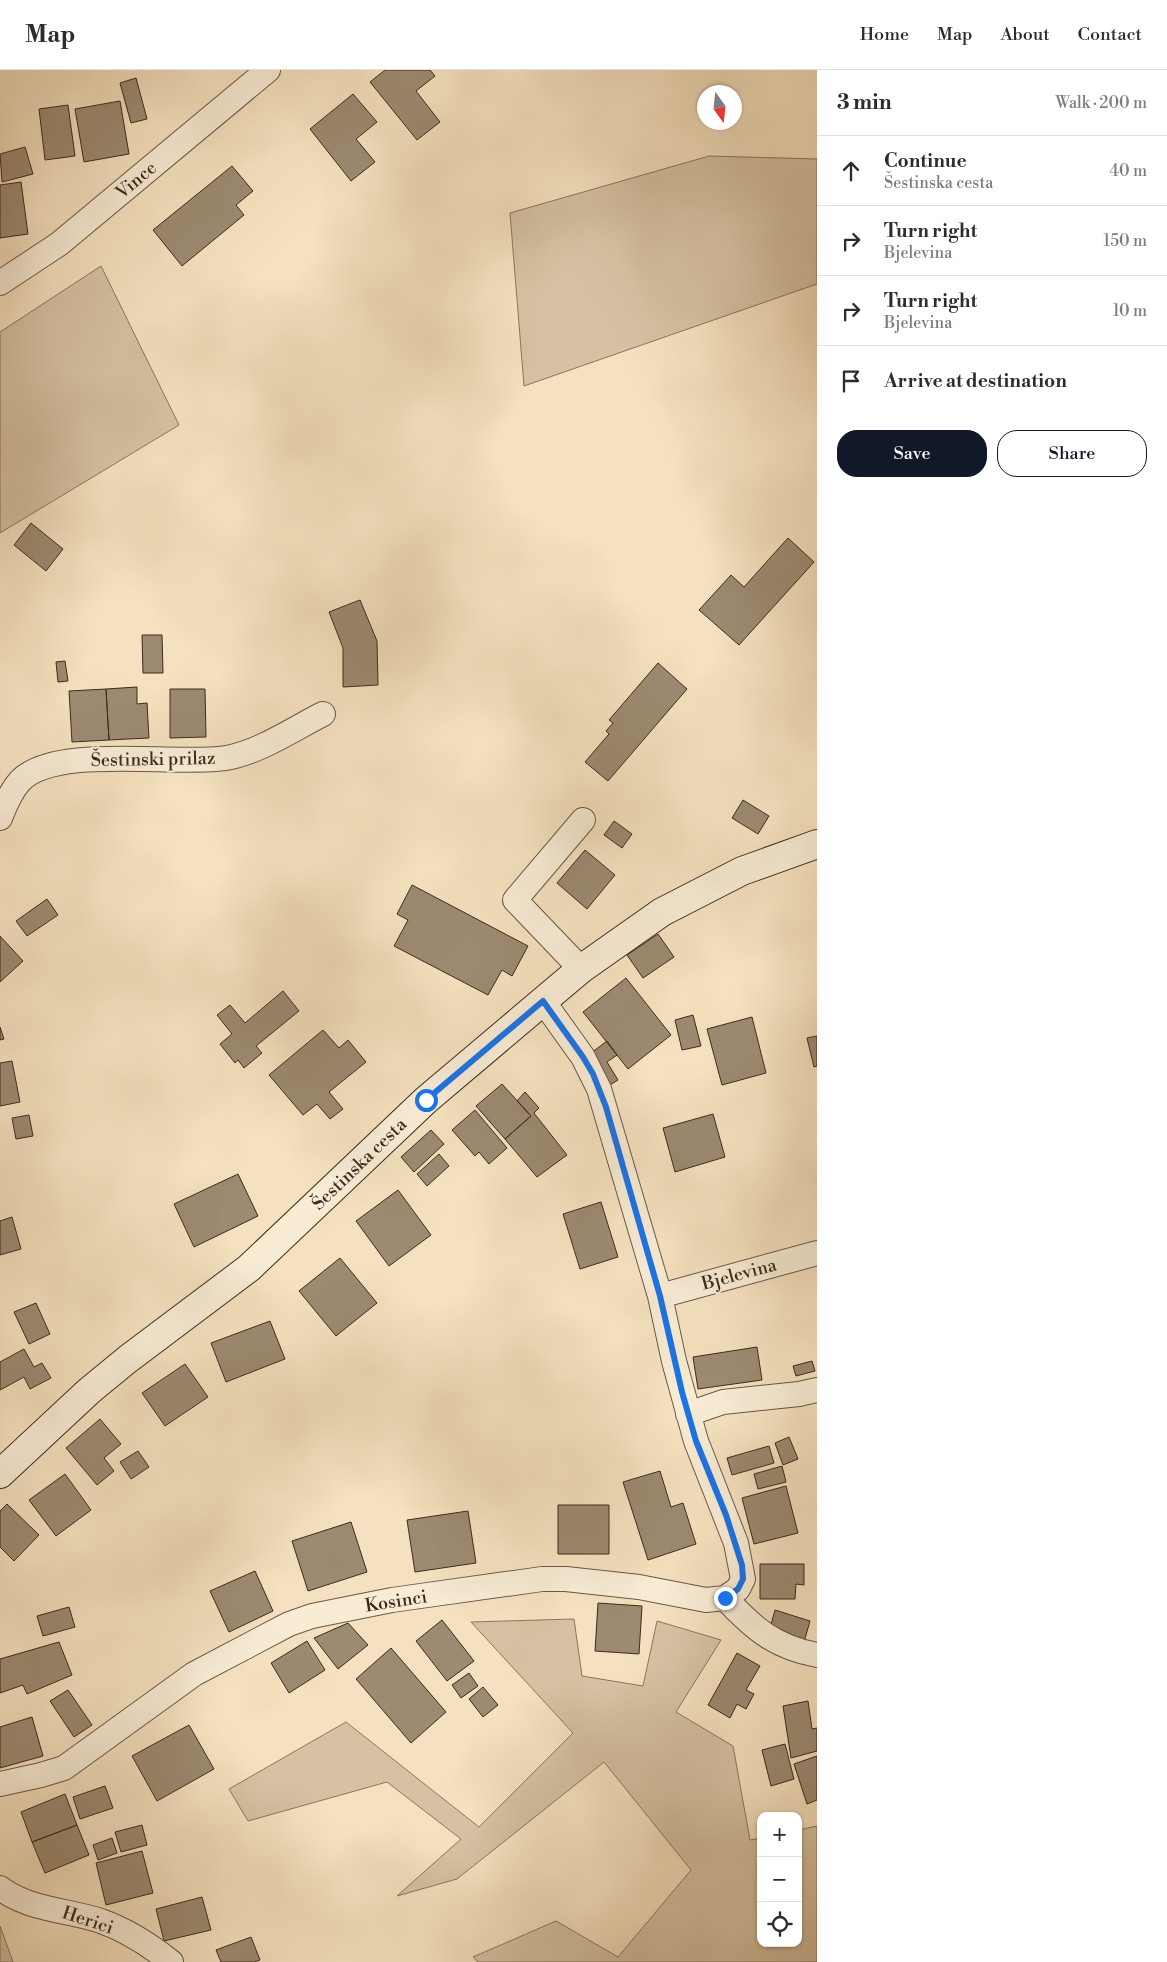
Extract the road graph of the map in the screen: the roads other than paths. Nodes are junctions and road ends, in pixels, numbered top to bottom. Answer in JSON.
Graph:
{"nodes":[{"id":1,"x":268,"y":70,"type":"edge"},
{"id":2,"x":0,"y":284,"type":"edge"},
{"id":3,"x":323,"y":714,"type":"dead end"},
{"id":4,"x":0,"y":818,"type":"edge"},
{"id":5,"x":583,"y":820,"type":"dead end"},
{"id":6,"x":817,"y":844,"type":"edge"},
{"id":7,"x":581,"y":969,"type":"junction"},
{"id":8,"x":543,"y":1001,"type":"junction"},
{"id":9,"x":817,"y":1253,"type":"edge"},
{"id":10,"x":660,"y":1296,"type":"junction"},
{"id":11,"x":817,"y":1390,"type":"edge"},
{"id":12,"x":688,"y":1414,"type":"junction"},
{"id":13,"x":0,"y":1474,"type":"edge"},
{"id":14,"x":725,"y":1598,"type":"junction"},
{"id":15,"x":817,"y":1655,"type":"edge"},
{"id":16,"x":0,"y":1784,"type":"edge"},
{"id":17,"x":0,"y":1888,"type":"edge"},
{"id":18,"x":171,"y":1962,"type":"edge"}],
"edges":[{"from":1,"to":2,"type":"street","name":"Vince"},
{"from":3,"to":4,"type":"street","name":"Šestinski prilaz"},
{"from":5,"to":7,"type":"street"},
{"from":6,"to":7,"type":"main road","name":"Šestinska cesta"},
{"from":7,"to":8,"type":"main road","name":"Šestinska cesta"},
{"from":8,"to":10,"type":"street"},
{"from":8,"to":13,"type":"main road","name":"Šestinska cesta"},
{"from":9,"to":10,"type":"street","name":"Bjelevina"},
{"from":10,"to":12,"type":"street"},
{"from":11,"to":12,"type":"street"},
{"from":12,"to":14,"type":"street"},
{"from":14,"to":15,"type":"street"},
{"from":14,"to":16,"type":"street","name":"Kosinci"},
{"from":17,"to":18,"type":"street","name":"Herici"}]}
